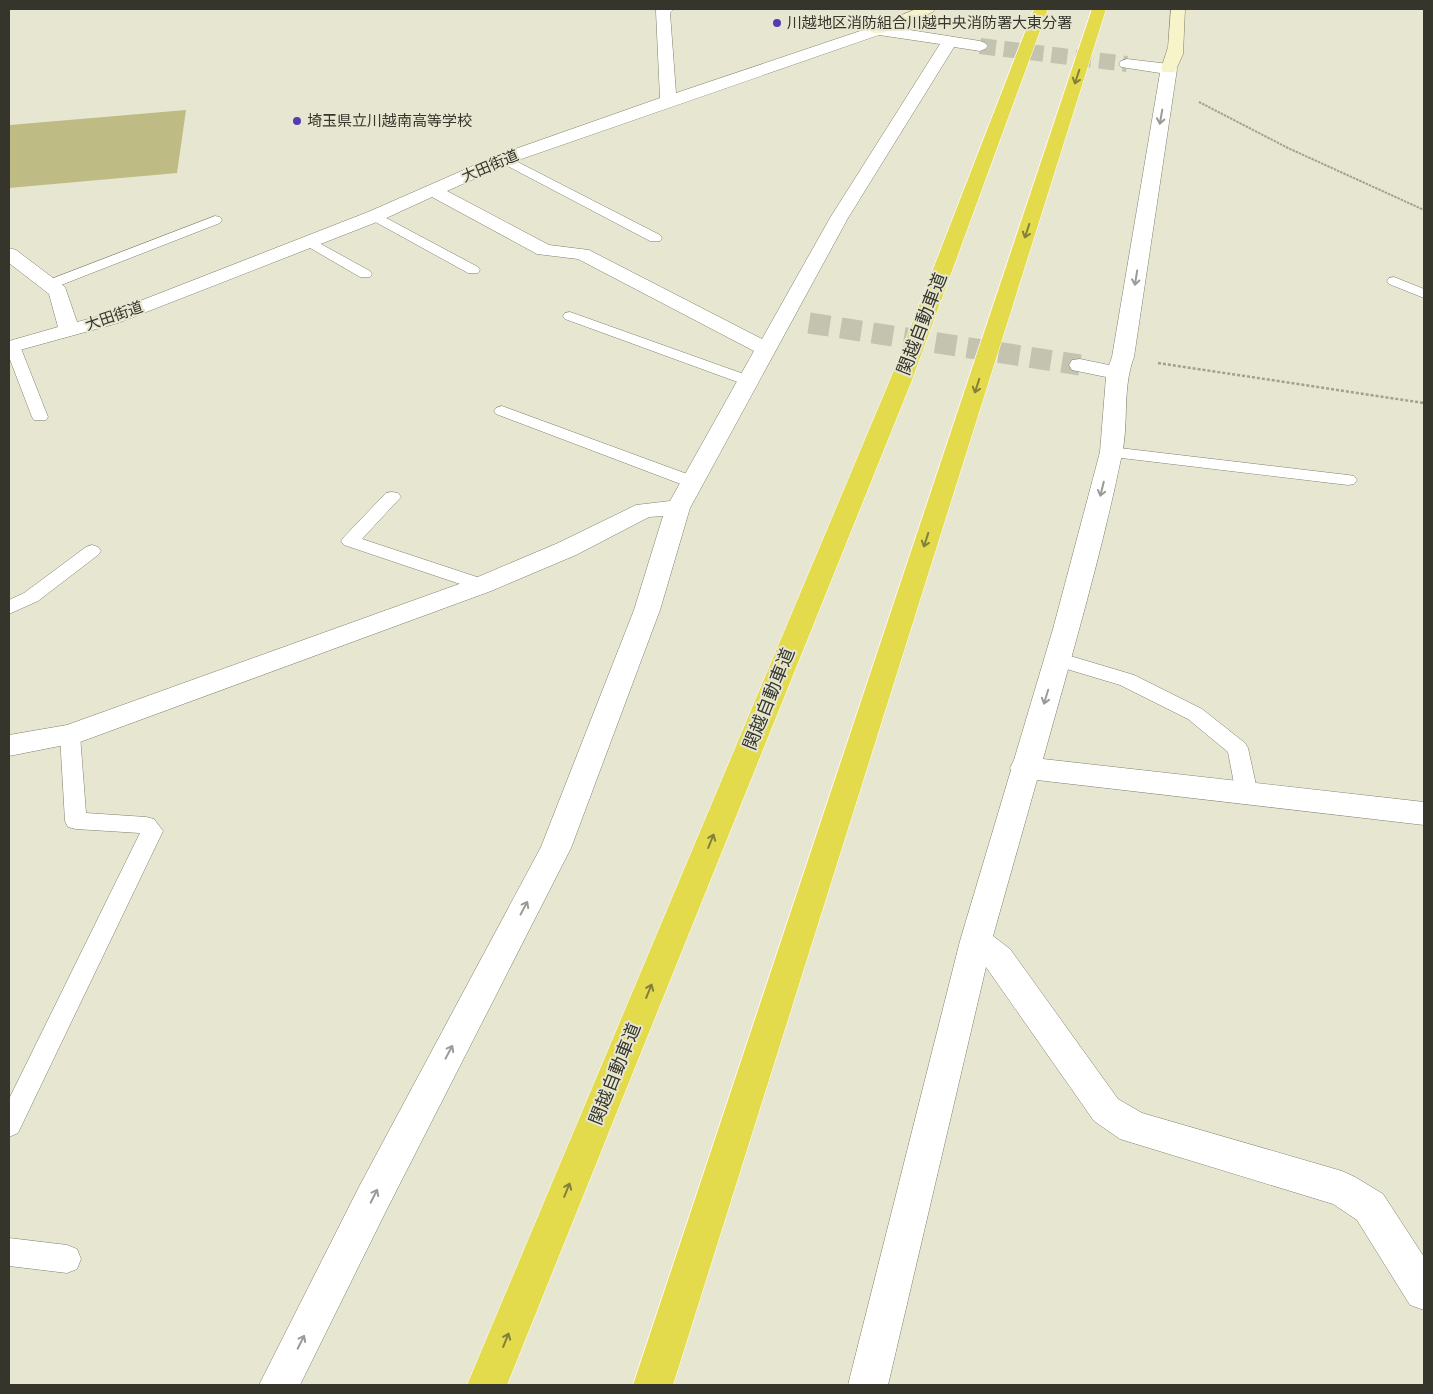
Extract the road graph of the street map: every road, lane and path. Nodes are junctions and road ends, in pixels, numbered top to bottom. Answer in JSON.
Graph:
{"nodes":[{"id":1,"x":668,"y":9,"type":"edge"},
{"id":2,"x":928,"y":9,"type":"edge"},
{"id":3,"x":1042,"y":9,"type":"edge"},
{"id":4,"x":1099,"y":9,"type":"edge"},
{"id":5,"x":1178,"y":9,"type":"edge"},
{"id":6,"x":878,"y":30,"type":"junction"},
{"id":7,"x":949,"y":43,"type":"junction"},
{"id":8,"x":980,"y":46,"type":"tunnel mouth"},
{"id":9,"x":1127,"y":64,"type":"tunnel mouth"},
{"id":10,"x":1167,"y":82,"type":"junction"},
{"id":11,"x":668,"y":100,"type":"junction"},
{"id":12,"x":504,"y":159,"type":"junction"},
{"id":13,"x":434,"y":191,"type":"junction"},
{"id":14,"x":1424,"y":210,"type":"edge"},
{"id":15,"x":375,"y":216,"type":"junction"},
{"id":16,"x":216,"y":220,"type":"dead end"},
{"id":17,"x":655,"y":238,"type":"dead end"},
{"id":18,"x":310,"y":242,"type":"junction"},
{"id":19,"x":9,"y":254,"type":"edge"},
{"id":20,"x":473,"y":270,"type":"dead end"},
{"id":21,"x":365,"y":274,"type":"dead end"},
{"id":22,"x":1394,"y":282,"type":"dead end"},
{"id":23,"x":51,"y":284,"type":"junction"},
{"id":24,"x":1424,"y":294,"type":"edge"},
{"id":25,"x":570,"y":316,"type":"dead end"},
{"id":26,"x":69,"y":331,"type":"junction"},
{"id":27,"x":11,"y":347,"type":"edge"},
{"id":28,"x":766,"y":349,"type":"junction"},
{"id":29,"x":1120,"y":365,"type":"junction"},
{"id":30,"x":1080,"y":366,"type":"tunnel mouth"},
{"id":31,"x":749,"y":381,"type":"junction"},
{"id":32,"x":1424,"y":403,"type":"edge"},
{"id":33,"x":502,"y":411,"type":"dead end"},
{"id":34,"x":40,"y":417,"type":"dead end"},
{"id":35,"x":1111,"y":452,"type":"junction"},
{"id":36,"x":1348,"y":480,"type":"dead end"},
{"id":37,"x":692,"y":482,"type":"junction"},
{"id":38,"x":392,"y":497,"type":"dead end"},
{"id":39,"x":678,"y":508,"type":"junction"},
{"id":40,"x":92,"y":551,"type":"dead end"},
{"id":41,"x":482,"y":585,"type":"junction"},
{"id":42,"x":9,"y":608,"type":"edge"},
{"id":43,"x":1057,"y":659,"type":"junction"},
{"id":44,"x":70,"y":735,"type":"junction"},
{"id":45,"x":9,"y":744,"type":"edge"},
{"id":46,"x":1024,"y":768,"type":"junction"},
{"id":47,"x":1247,"y":794,"type":"junction"},
{"id":48,"x":1424,"y":814,"type":"edge"},
{"id":49,"x":976,"y":941,"type":"junction"},
{"id":50,"x":9,"y":1125,"type":"edge"},
{"id":51,"x":9,"y":1252,"type":"edge"},
{"id":52,"x":67,"y":1259,"type":"dead end"},
{"id":53,"x":1421,"y":1282,"type":"edge"},
{"id":54,"x":279,"y":1385,"type":"edge"},
{"id":55,"x":487,"y":1385,"type":"edge"},
{"id":56,"x":653,"y":1385,"type":"edge"},
{"id":57,"x":868,"y":1385,"type":"edge"}],
"edges":[{"from":1,"to":11,"type":"street"},
{"from":2,"to":6,"type":"street"},
{"from":55,"to":3,"type":"highway","name":"関越自動車道","one_way":true},
{"from":4,"to":56,"type":"highway","one_way":true},
{"from":5,"to":10,"type":"street"},
{"from":6,"to":7,"type":"street","name":"大田街道"},
{"from":6,"to":11,"type":"street","name":"大田街道"},
{"from":7,"to":8,"type":"street","name":"大田街道"},
{"from":7,"to":28,"type":"street"},
{"from":9,"to":10,"type":"street"},
{"from":10,"to":14,"type":"path"},
{"from":10,"to":29,"type":"street","one_way":true},
{"from":11,"to":12,"type":"street","name":"大田街道"},
{"from":12,"to":13,"type":"street","name":"大田街道"},
{"from":12,"to":17,"type":"lane"},
{"from":13,"to":15,"type":"street","name":"大田街道"},
{"from":13,"to":28,"type":"street"},
{"from":15,"to":18,"type":"street","name":"大田街道"},
{"from":15,"to":20,"type":"lane"},
{"from":16,"to":23,"type":"lane"},
{"from":18,"to":21,"type":"lane"},
{"from":18,"to":26,"type":"street","name":"大田街道"},
{"from":19,"to":23,"type":"street"},
{"from":22,"to":24,"type":"lane"},
{"from":23,"to":26,"type":"street"},
{"from":25,"to":31,"type":"lane"},
{"from":26,"to":27,"type":"street","name":"大田街道"},
{"from":27,"to":34,"type":"lane"},
{"from":28,"to":31,"type":"street"},
{"from":29,"to":30,"type":"street"},
{"from":29,"to":32,"type":"path"},
{"from":29,"to":35,"type":"street"},
{"from":31,"to":37,"type":"street"},
{"from":33,"to":37,"type":"lane"},
{"from":35,"to":36,"type":"lane"},
{"from":35,"to":43,"type":"street","one_way":true},
{"from":37,"to":39,"type":"street"},
{"from":38,"to":41,"type":"lane"},
{"from":39,"to":41,"type":"street"},
{"from":54,"to":39,"type":"street","one_way":true},
{"from":40,"to":42,"type":"lane"},
{"from":41,"to":44,"type":"street"},
{"from":43,"to":46,"type":"street","one_way":true},
{"from":43,"to":47,"type":"lane"},
{"from":44,"to":45,"type":"street"},
{"from":44,"to":50,"type":"lane"},
{"from":46,"to":47,"type":"street"},
{"from":46,"to":49,"type":"street"},
{"from":47,"to":48,"type":"street"},
{"from":49,"to":53,"type":"street"},
{"from":49,"to":57,"type":"street"},
{"from":51,"to":52,"type":"lane"}]}
